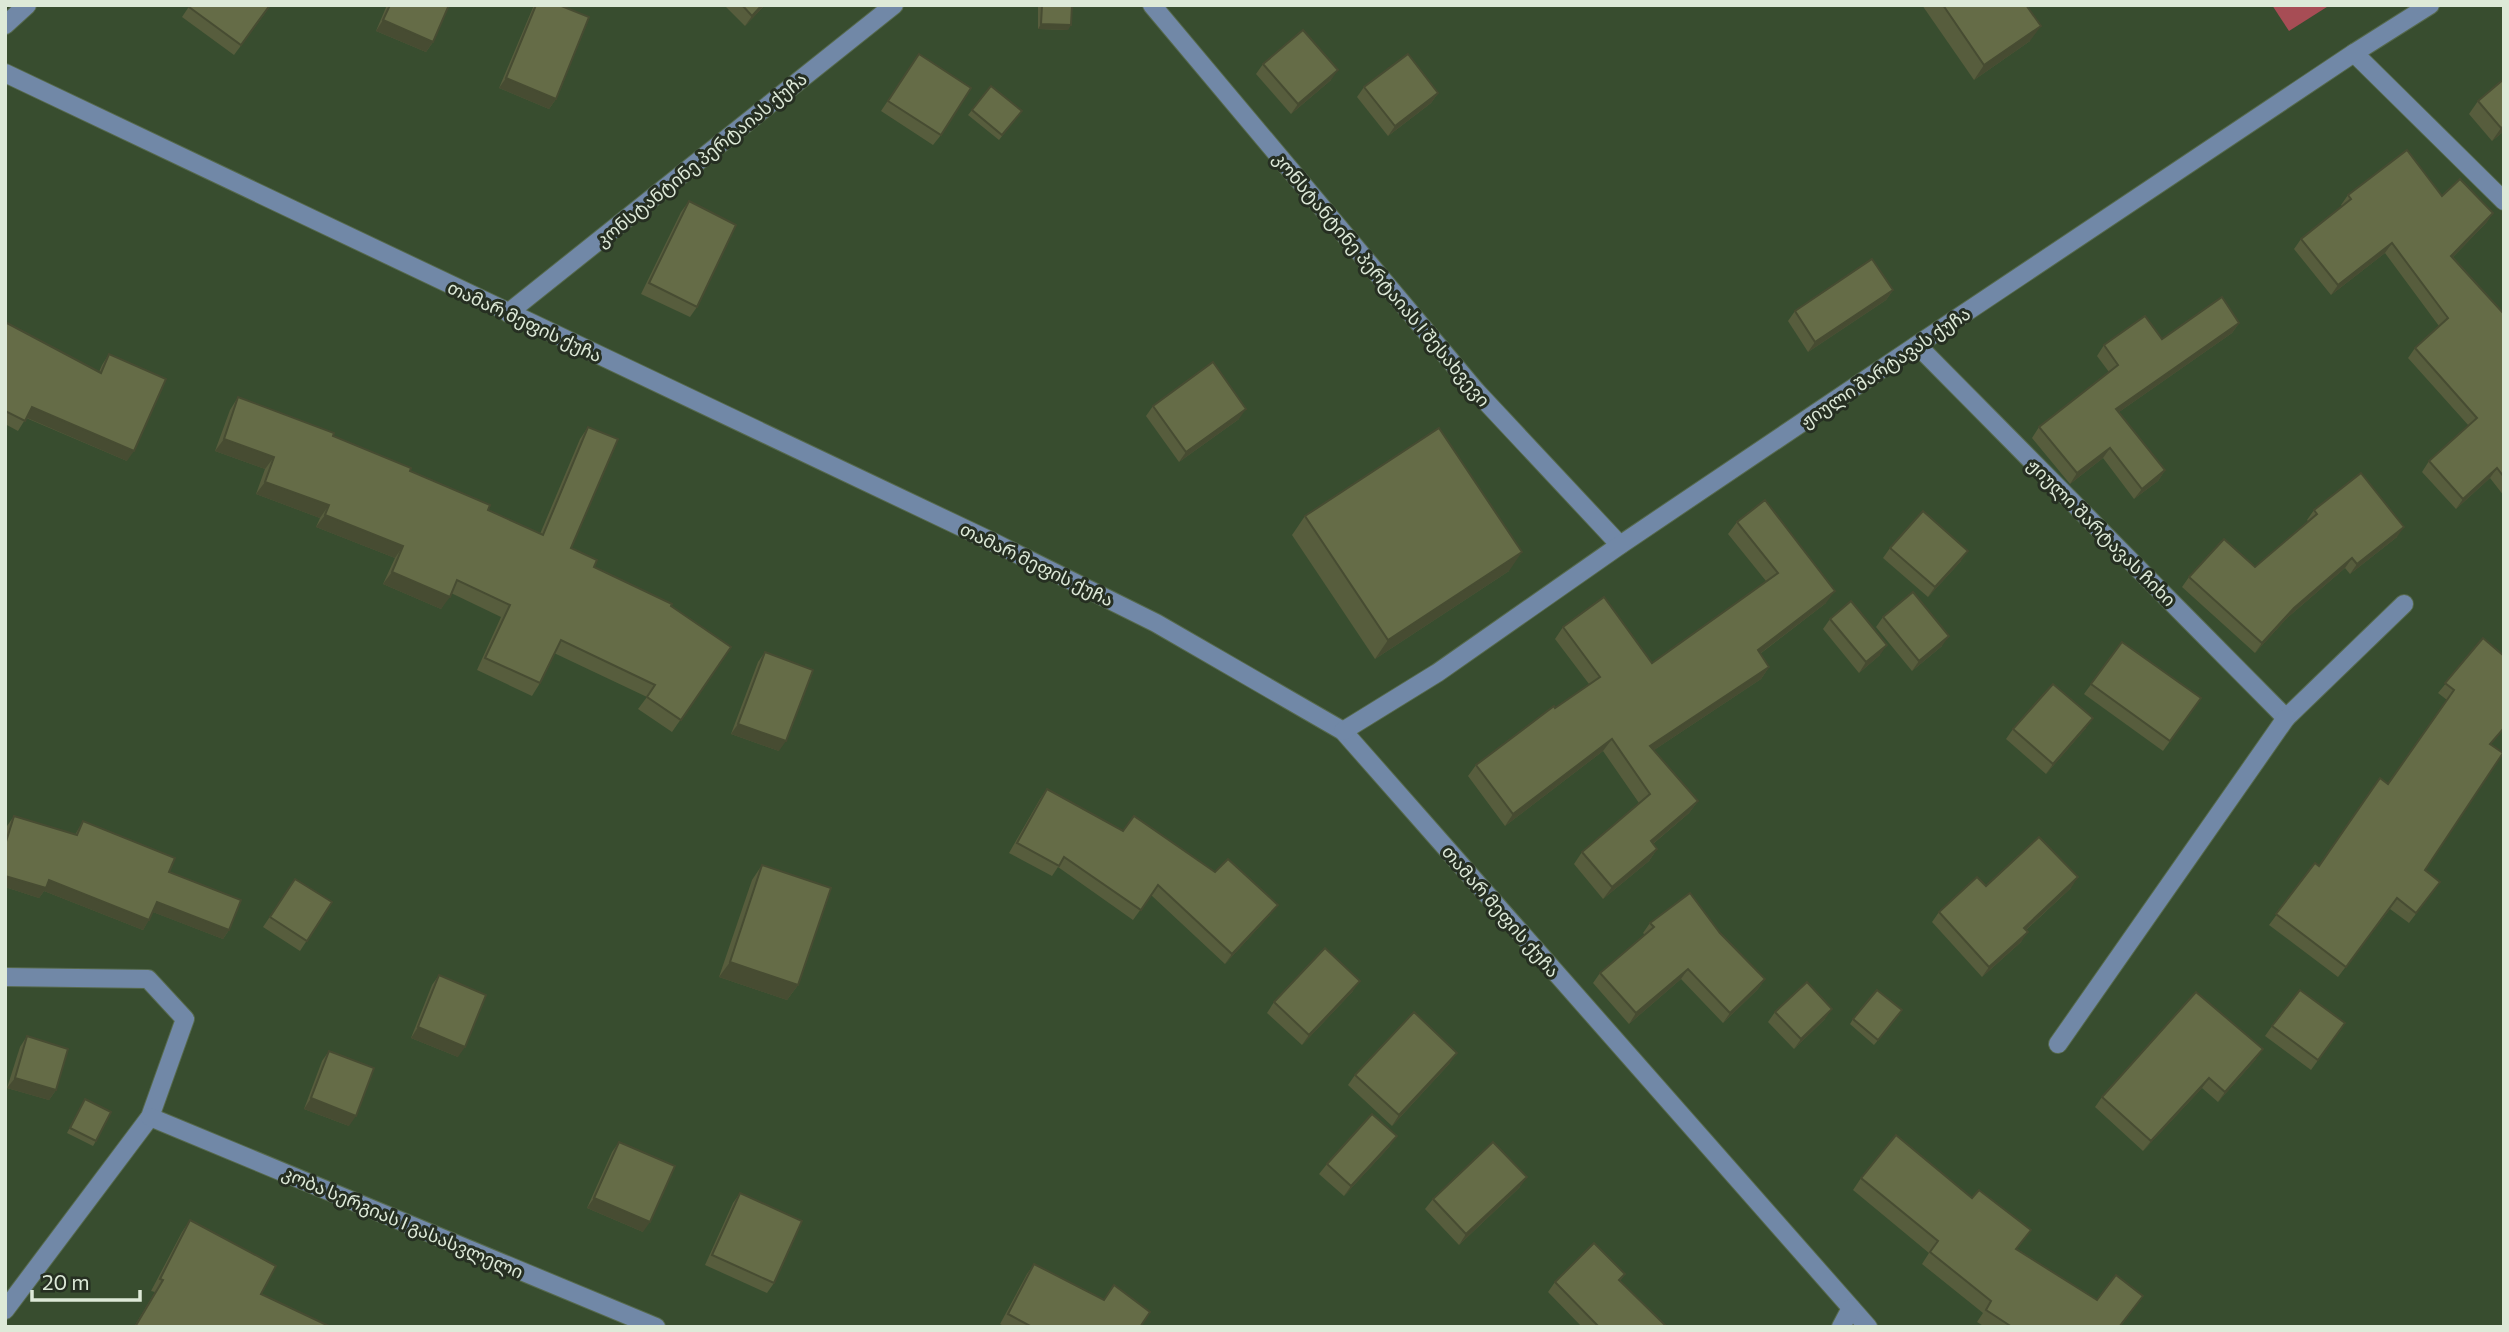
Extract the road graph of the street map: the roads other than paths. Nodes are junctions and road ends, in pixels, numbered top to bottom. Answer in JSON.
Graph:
{"nodes":[{"id":1,"x":27,"y":5,"type":"edge"},
{"id":2,"x":894,"y":5,"type":"edge"},
{"id":3,"x":1152,"y":5,"type":"edge"},
{"id":4,"x":2430,"y":5,"type":"edge"},
{"id":5,"x":5,"y":26,"type":"edge"},
{"id":6,"x":2354,"y":53,"type":"junction"},
{"id":7,"x":5,"y":73,"type":"edge"},
{"id":8,"x":2504,"y":201,"type":"edge"},
{"id":9,"x":508,"y":313,"type":"junction"},
{"id":10,"x":1917,"y":345,"type":"junction"},
{"id":11,"x":1620,"y":545,"type":"junction"},
{"id":12,"x":2404,"y":604,"type":"dead end"},
{"id":13,"x":2286,"y":718,"type":"junction"},
{"id":14,"x":1343,"y":731,"type":"junction"},
{"id":15,"x":5,"y":977,"type":"edge"},
{"id":16,"x":2058,"y":1044,"type":"dead end"},
{"id":17,"x":150,"y":1117,"type":"junction"},
{"id":18,"x":1851,"y":1308,"type":"junction"},
{"id":19,"x":5,"y":1310,"type":"edge"},
{"id":20,"x":656,"y":1327,"type":"edge"},
{"id":21,"x":1841,"y":1327,"type":"edge"},
{"id":22,"x":1868,"y":1327,"type":"edge"}],
"edges":[{"from":1,"to":5,"type":"street"},
{"from":2,"to":9,"type":"street","name":"კონსტანტინე პერტაიას ქუჩა"},
{"from":3,"to":11,"type":"street","name":"კონსტანტინე პერტაიას I შესახვევი"},
{"from":4,"to":6,"type":"street","name":"ჟიული შარტავას ქუჩა"},
{"from":6,"to":8,"type":"street"},
{"from":6,"to":10,"type":"street","name":"ჟიული შარტავას ქუჩა"},
{"from":7,"to":9,"type":"street","name":"თამარ მეფის ქუჩა"},
{"from":9,"to":14,"type":"street","name":"თამარ მეფის ქუჩა"},
{"from":10,"to":11,"type":"street","name":"ჟიული შარტავას ქუჩა"},
{"from":10,"to":13,"type":"street","name":"ჟიული შარტავას ჩიხი"},
{"from":11,"to":14,"type":"street","name":"ჟიული შარტავას ქუჩა"},
{"from":12,"to":13,"type":"street"},
{"from":13,"to":16,"type":"street"},
{"from":14,"to":18,"type":"street","name":"თამარ მეფის ქუჩა"},
{"from":15,"to":17,"type":"street"},
{"from":17,"to":19,"type":"street"},
{"from":17,"to":20,"type":"street","name":"კობა სერგიას I გასასვლელი"},
{"from":18,"to":21,"type":"street"},
{"from":18,"to":22,"type":"street","name":"თამარ მეფის ქუჩა"}]}
